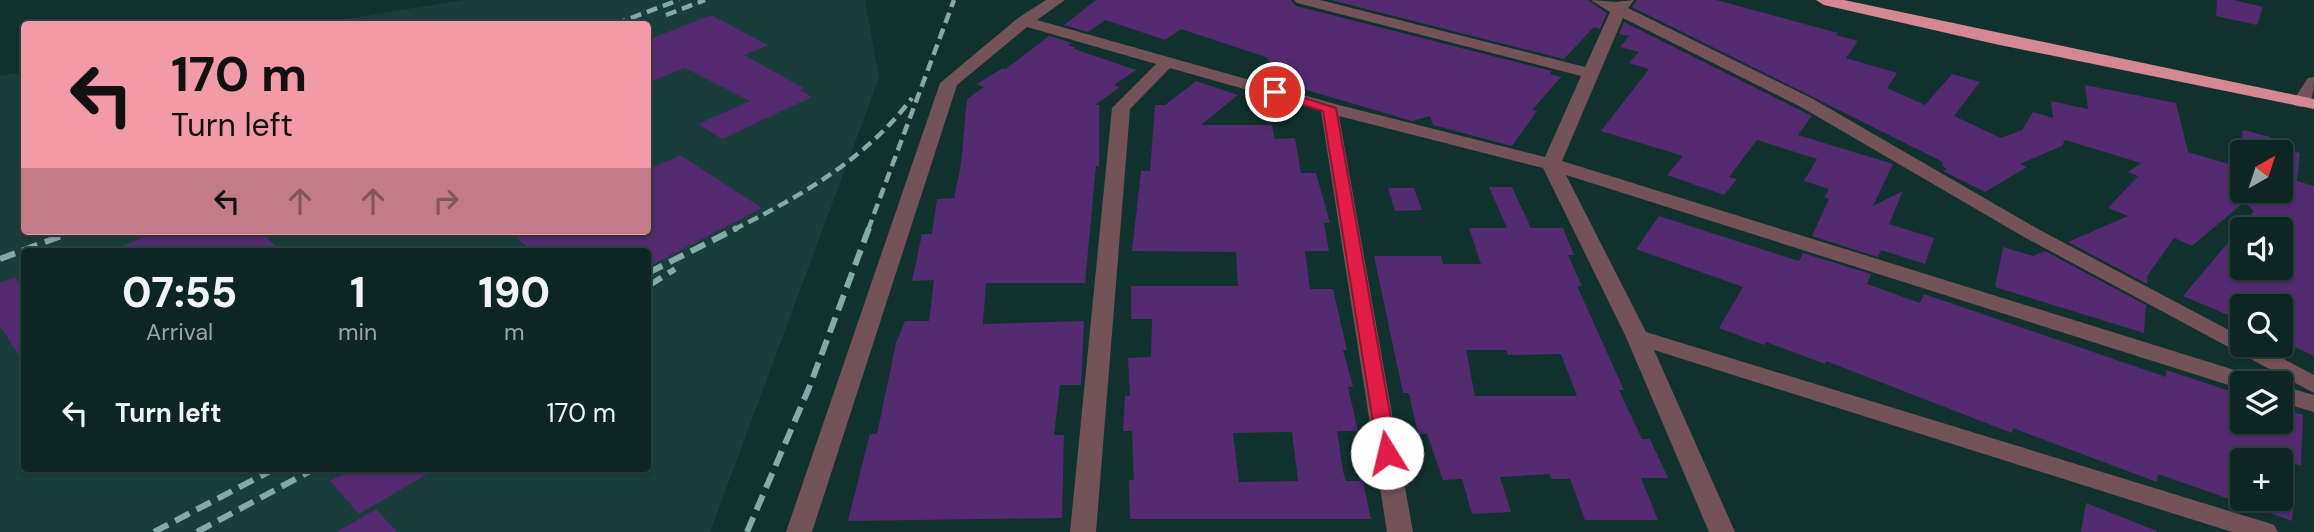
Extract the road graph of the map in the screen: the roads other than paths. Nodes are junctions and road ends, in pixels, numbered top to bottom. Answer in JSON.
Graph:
{"nodes":[{"id":1,"x":1057,"y":0,"type":"edge"},
{"id":2,"x":1302,"y":0,"type":"edge"},
{"id":3,"x":1824,"y":0,"type":"edge"},
{"id":4,"x":1615,"y":3,"type":"edge"},
{"id":5,"x":1024,"y":21,"type":"junction"},
{"id":6,"x":1168,"y":61,"type":"junction"},
{"id":7,"x":1591,"y":73,"type":"junction"},
{"id":8,"x":2314,"y":82,"type":"edge"},
{"id":9,"x":2308,"y":103,"type":"edge"},
{"id":10,"x":1329,"y":108,"type":"junction"},
{"id":11,"x":1551,"y":164,"type":"junction"},
{"id":12,"x":1637,"y":337,"type":"junction"},
{"id":13,"x":2230,"y":377,"type":"edge"},
{"id":14,"x":2314,"y":386,"type":"edge"},
{"id":15,"x":2293,"y":397,"type":"edge"},
{"id":16,"x":2314,"y":404,"type":"edge"},
{"id":17,"x":799,"y":532,"type":"edge"},
{"id":18,"x":1083,"y":532,"type":"edge"},
{"id":19,"x":1401,"y":532,"type":"edge"},
{"id":20,"x":1722,"y":532,"type":"edge"},
{"id":21,"x":2265,"y":532,"type":"edge"}],
"edges":[{"from":1,"to":5,"type":"street"},
{"from":2,"to":7,"type":"street"},
{"from":3,"to":9,"type":"highway"},
{"from":4,"to":7,"type":"street"},
{"from":4,"to":14,"type":"street"},
{"from":5,"to":6,"type":"street"},
{"from":5,"to":17,"type":"street"},
{"from":6,"to":10,"type":"street"},
{"from":6,"to":18,"type":"street"},
{"from":7,"to":11,"type":"street"},
{"from":8,"to":9,"type":"street"},
{"from":10,"to":11,"type":"street"},
{"from":10,"to":19,"type":"street"},
{"from":11,"to":12,"type":"street"},
{"from":11,"to":13,"type":"street"},
{"from":12,"to":20,"type":"street"},
{"from":12,"to":21,"type":"street"},
{"from":15,"to":16,"type":"street"}]}
